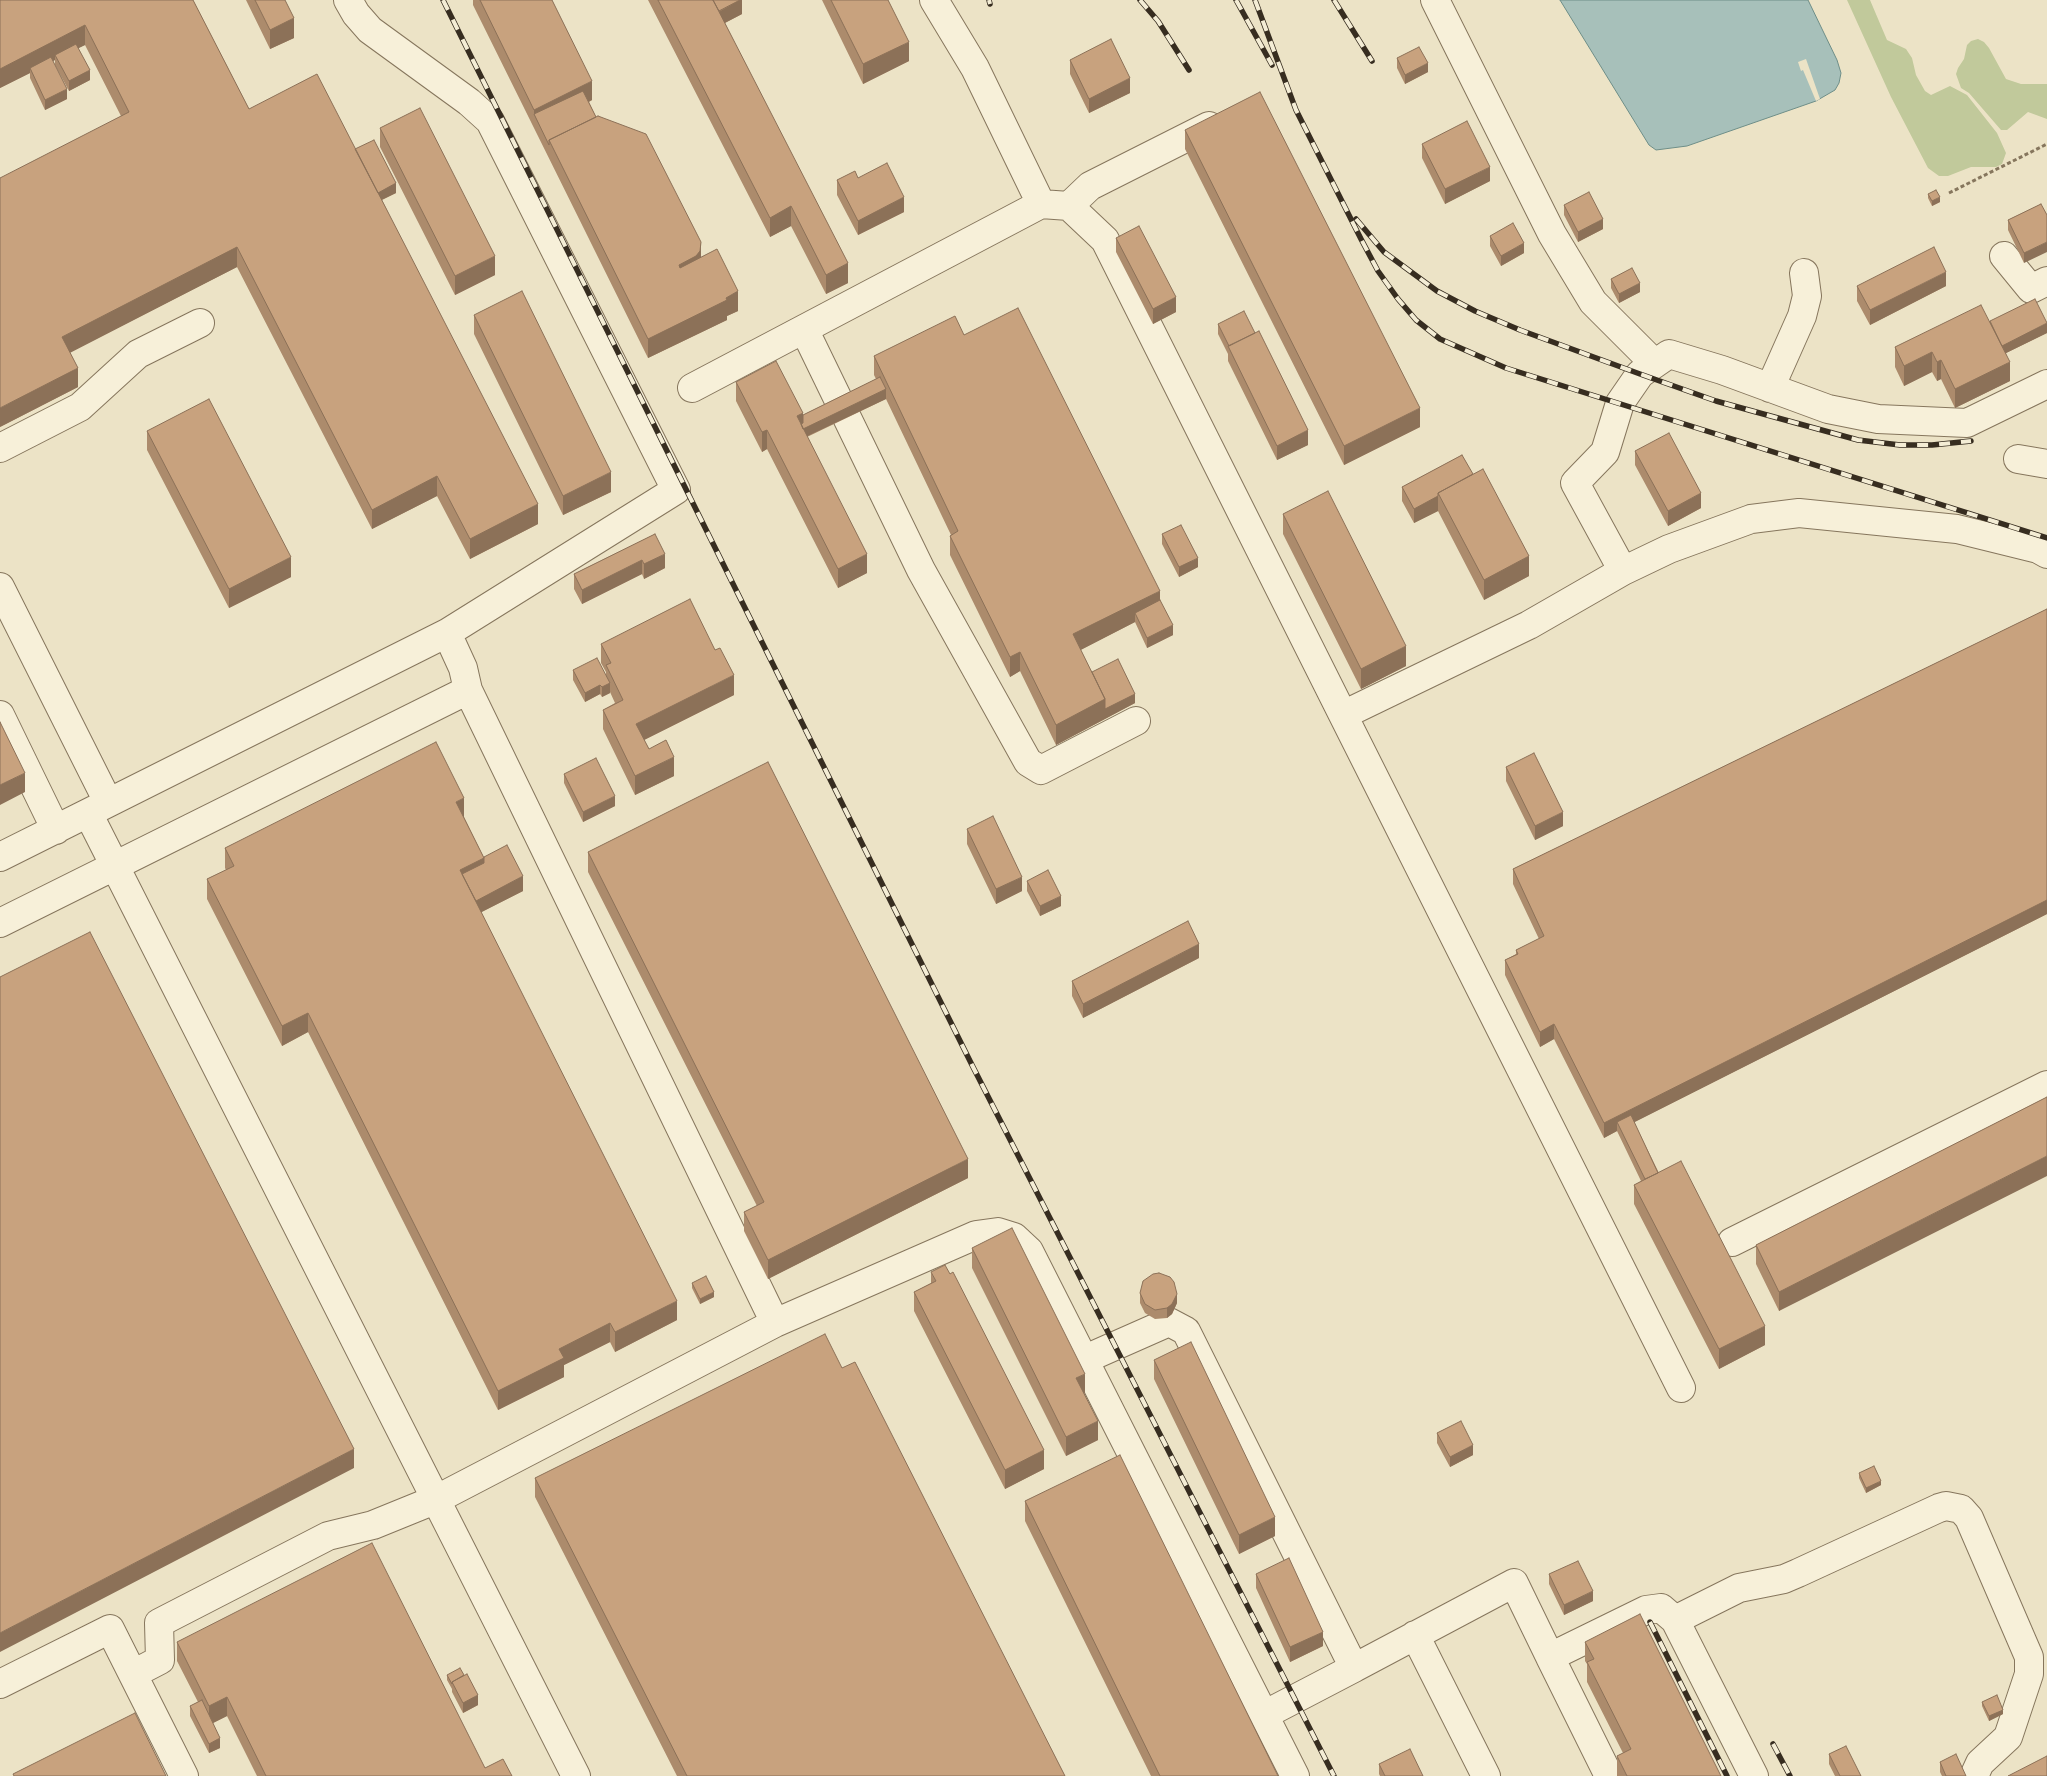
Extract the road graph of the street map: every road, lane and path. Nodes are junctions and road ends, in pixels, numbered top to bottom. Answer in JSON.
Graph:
{"nodes":[{"id":1,"x":348,"y":0,"type":"edge"},
{"id":2,"x":934,"y":0,"type":"edge"},
{"id":3,"x":1435,"y":0,"type":"edge"},
{"id":4,"x":1208,"y":126,"type":"edge"},
{"id":5,"x":2047,"y":144,"type":"edge"},
{"id":6,"x":1949,"y":194,"type":"dead end"},
{"id":7,"x":1041,"y":204,"type":"junction"},
{"id":8,"x":1069,"y":206,"type":"junction"},
{"id":9,"x":2004,"y":256,"type":"dead end"},
{"id":10,"x":1804,"y":273,"type":"dead end"},
{"id":11,"x":2047,"y":281,"type":"edge"},
{"id":12,"x":200,"y":324,"type":"dead end"},
{"id":13,"x":804,"y":329,"type":"junction"},
{"id":14,"x":1654,"y":363,"type":"junction"},
{"id":15,"x":2047,"y":384,"type":"edge"},
{"id":16,"x":692,"y":388,"type":"dead end"},
{"id":17,"x":1770,"y":388,"type":"junction"},
{"id":18,"x":0,"y":448,"type":"edge"},
{"id":19,"x":2018,"y":459,"type":"dead end"},
{"id":20,"x":2047,"y":464,"type":"edge"},
{"id":21,"x":2047,"y":554,"type":"edge"},
{"id":22,"x":1623,"y":572,"type":"junction"},
{"id":23,"x":0,"y":587,"type":"edge"},
{"id":24,"x":446,"y":633,"type":"junction"},
{"id":25,"x":468,"y":690,"type":"junction"},
{"id":26,"x":0,"y":714,"type":"edge"},
{"id":27,"x":1343,"y":716,"type":"junction"},
{"id":28,"x":1136,"y":721,"type":"dead end"},
{"id":29,"x":98,"y":808,"type":"junction"},
{"id":30,"x":56,"y":830,"type":"junction"},
{"id":31,"x":0,"y":857,"type":"edge"},
{"id":32,"x":115,"y":868,"type":"junction"},
{"id":33,"x":0,"y":923,"type":"edge"},
{"id":34,"x":2047,"y":1085,"type":"edge"},
{"id":35,"x":1732,"y":1242,"type":"dead end"},
{"id":36,"x":775,"y":1323,"type":"junction"},
{"id":37,"x":1084,"y":1360,"type":"junction"},
{"id":38,"x":1681,"y":1388,"type":"dead end"},
{"id":39,"x":437,"y":1499,"type":"junction"},
{"id":40,"x":1675,"y":1620,"type":"junction"},
{"id":41,"x":1415,"y":1635,"type":"junction"},
{"id":42,"x":1550,"y":1657,"type":"junction"},
{"id":43,"x":1354,"y":1668,"type":"junction"},
{"id":44,"x":133,"y":1674,"type":"junction"},
{"id":45,"x":0,"y":1684,"type":"edge"},
{"id":46,"x":1264,"y":1715,"type":"junction"},
{"id":47,"x":184,"y":1776,"type":"edge"},
{"id":48,"x":576,"y":1776,"type":"edge"},
{"id":49,"x":1296,"y":1776,"type":"edge"},
{"id":50,"x":1486,"y":1776,"type":"edge"},
{"id":51,"x":1609,"y":1776,"type":"edge"},
{"id":52,"x":1754,"y":1776,"type":"edge"},
{"id":53,"x":1974,"y":1776,"type":"edge"}],
"edges":[{"from":1,"to":24,"type":"lane"},
{"from":2,"to":7,"type":"lane"},
{"from":3,"to":14,"type":"lane"},
{"from":4,"to":8,"type":"lane"},
{"from":5,"to":6,"type":"path"},
{"from":7,"to":8,"type":"lane"},
{"from":7,"to":13,"type":"lane"},
{"from":8,"to":27,"type":"lane"},
{"from":9,"to":11,"type":"lane"},
{"from":10,"to":17,"type":"lane"},
{"from":12,"to":18,"type":"lane"},
{"from":13,"to":16,"type":"lane"},
{"from":13,"to":28,"type":"lane"},
{"from":14,"to":17,"type":"lane"},
{"from":14,"to":22,"type":"lane"},
{"from":15,"to":17,"type":"lane"},
{"from":19,"to":20,"type":"lane"},
{"from":21,"to":22,"type":"lane"},
{"from":22,"to":27,"type":"lane"},
{"from":23,"to":29,"type":"lane"},
{"from":24,"to":25,"type":"lane"},
{"from":24,"to":29,"type":"lane"},
{"from":25,"to":32,"type":"lane"},
{"from":25,"to":36,"type":"lane"},
{"from":26,"to":30,"type":"lane"},
{"from":27,"to":38,"type":"lane"},
{"from":29,"to":30,"type":"lane"},
{"from":29,"to":32,"type":"lane"},
{"from":30,"to":31,"type":"lane"},
{"from":32,"to":33,"type":"lane"},
{"from":32,"to":39,"type":"lane"},
{"from":34,"to":35,"type":"lane"},
{"from":36,"to":37,"type":"lane"},
{"from":36,"to":39,"type":"lane"},
{"from":37,"to":43,"type":"lane"},
{"from":37,"to":46,"type":"lane"},
{"from":39,"to":44,"type":"lane"},
{"from":39,"to":48,"type":"lane"},
{"from":40,"to":42,"type":"lane"},
{"from":40,"to":52,"type":"lane"},
{"from":40,"to":53,"type":"lane"},
{"from":41,"to":42,"type":"lane"},
{"from":41,"to":43,"type":"lane"},
{"from":41,"to":50,"type":"lane"},
{"from":42,"to":51,"type":"lane"},
{"from":43,"to":46,"type":"lane"},
{"from":44,"to":45,"type":"lane"},
{"from":44,"to":47,"type":"lane"},
{"from":46,"to":49,"type":"lane"}]}
